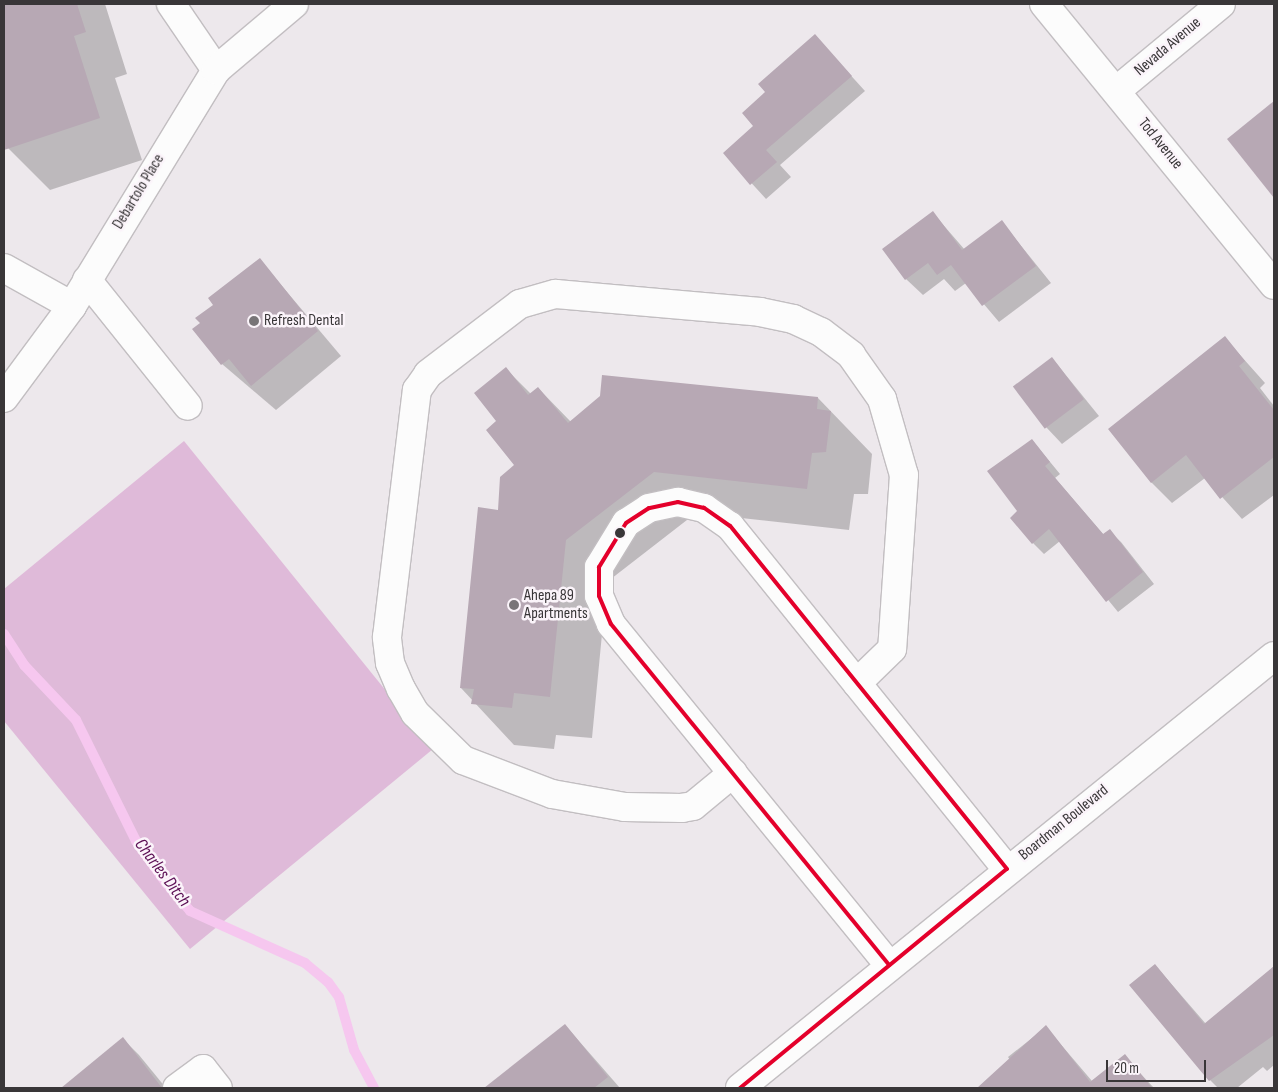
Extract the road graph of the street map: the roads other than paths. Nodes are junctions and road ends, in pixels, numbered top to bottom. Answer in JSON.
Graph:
{"nodes":[{"id":1,"x":170,"y":4,"type":"edge"},
{"id":2,"x":294,"y":4,"type":"edge"},
{"id":3,"x":1044,"y":4,"type":"edge"},
{"id":4,"x":1221,"y":4,"type":"edge"},
{"id":5,"x":216,"y":70,"type":"junction"},
{"id":6,"x":1116,"y":91,"type":"junction"},
{"id":7,"x":4,"y":268,"type":"edge"},
{"id":8,"x":87,"y":280,"type":"junction"},
{"id":9,"x":1274,"y":285,"type":"edge"},
{"id":10,"x":72,"y":306,"type":"junction"},
{"id":11,"x":4,"y":398,"type":"edge"},
{"id":12,"x":188,"y":406,"type":"dead end"},
{"id":13,"x":1274,"y":656,"type":"edge"},
{"id":14,"x":857,"y":683,"type":"junction"},
{"id":15,"x":733,"y":773,"type":"junction"},
{"id":16,"x":1008,"y":868,"type":"junction"},
{"id":17,"x":889,"y":965,"type":"junction"},
{"id":18,"x":178,"y":1088,"type":"edge"},
{"id":19,"x":218,"y":1088,"type":"edge"},
{"id":20,"x":740,"y":1088,"type":"edge"}],
"edges":[{"from":1,"to":5,"type":"street"},
{"from":2,"to":5,"type":"street","name":"Debartolo Place"},
{"from":3,"to":6,"type":"street","name":"Tod Avenue"},
{"from":4,"to":6,"type":"street","name":"Nevada Avenue"},
{"from":5,"to":8,"type":"street","name":"Debartolo Place"},
{"from":6,"to":9,"type":"street","name":"Tod Avenue"},
{"from":7,"to":10,"type":"street"},
{"from":8,"to":10,"type":"street","name":"Debartolo Place"},
{"from":8,"to":12,"type":"street"},
{"from":10,"to":11,"type":"street","name":"Debartolo Place"},
{"from":13,"to":16,"type":"street","name":"Boardman Boulevard"},
{"from":14,"to":15,"type":"street"},
{"from":14,"to":15,"type":"street"},
{"from":14,"to":16,"type":"street"},
{"from":15,"to":17,"type":"street"},
{"from":16,"to":17,"type":"street","name":"Boardman Boulevard"},
{"from":17,"to":20,"type":"street","name":"Boardman Boulevard"},
{"from":18,"to":19,"type":"street"}]}
